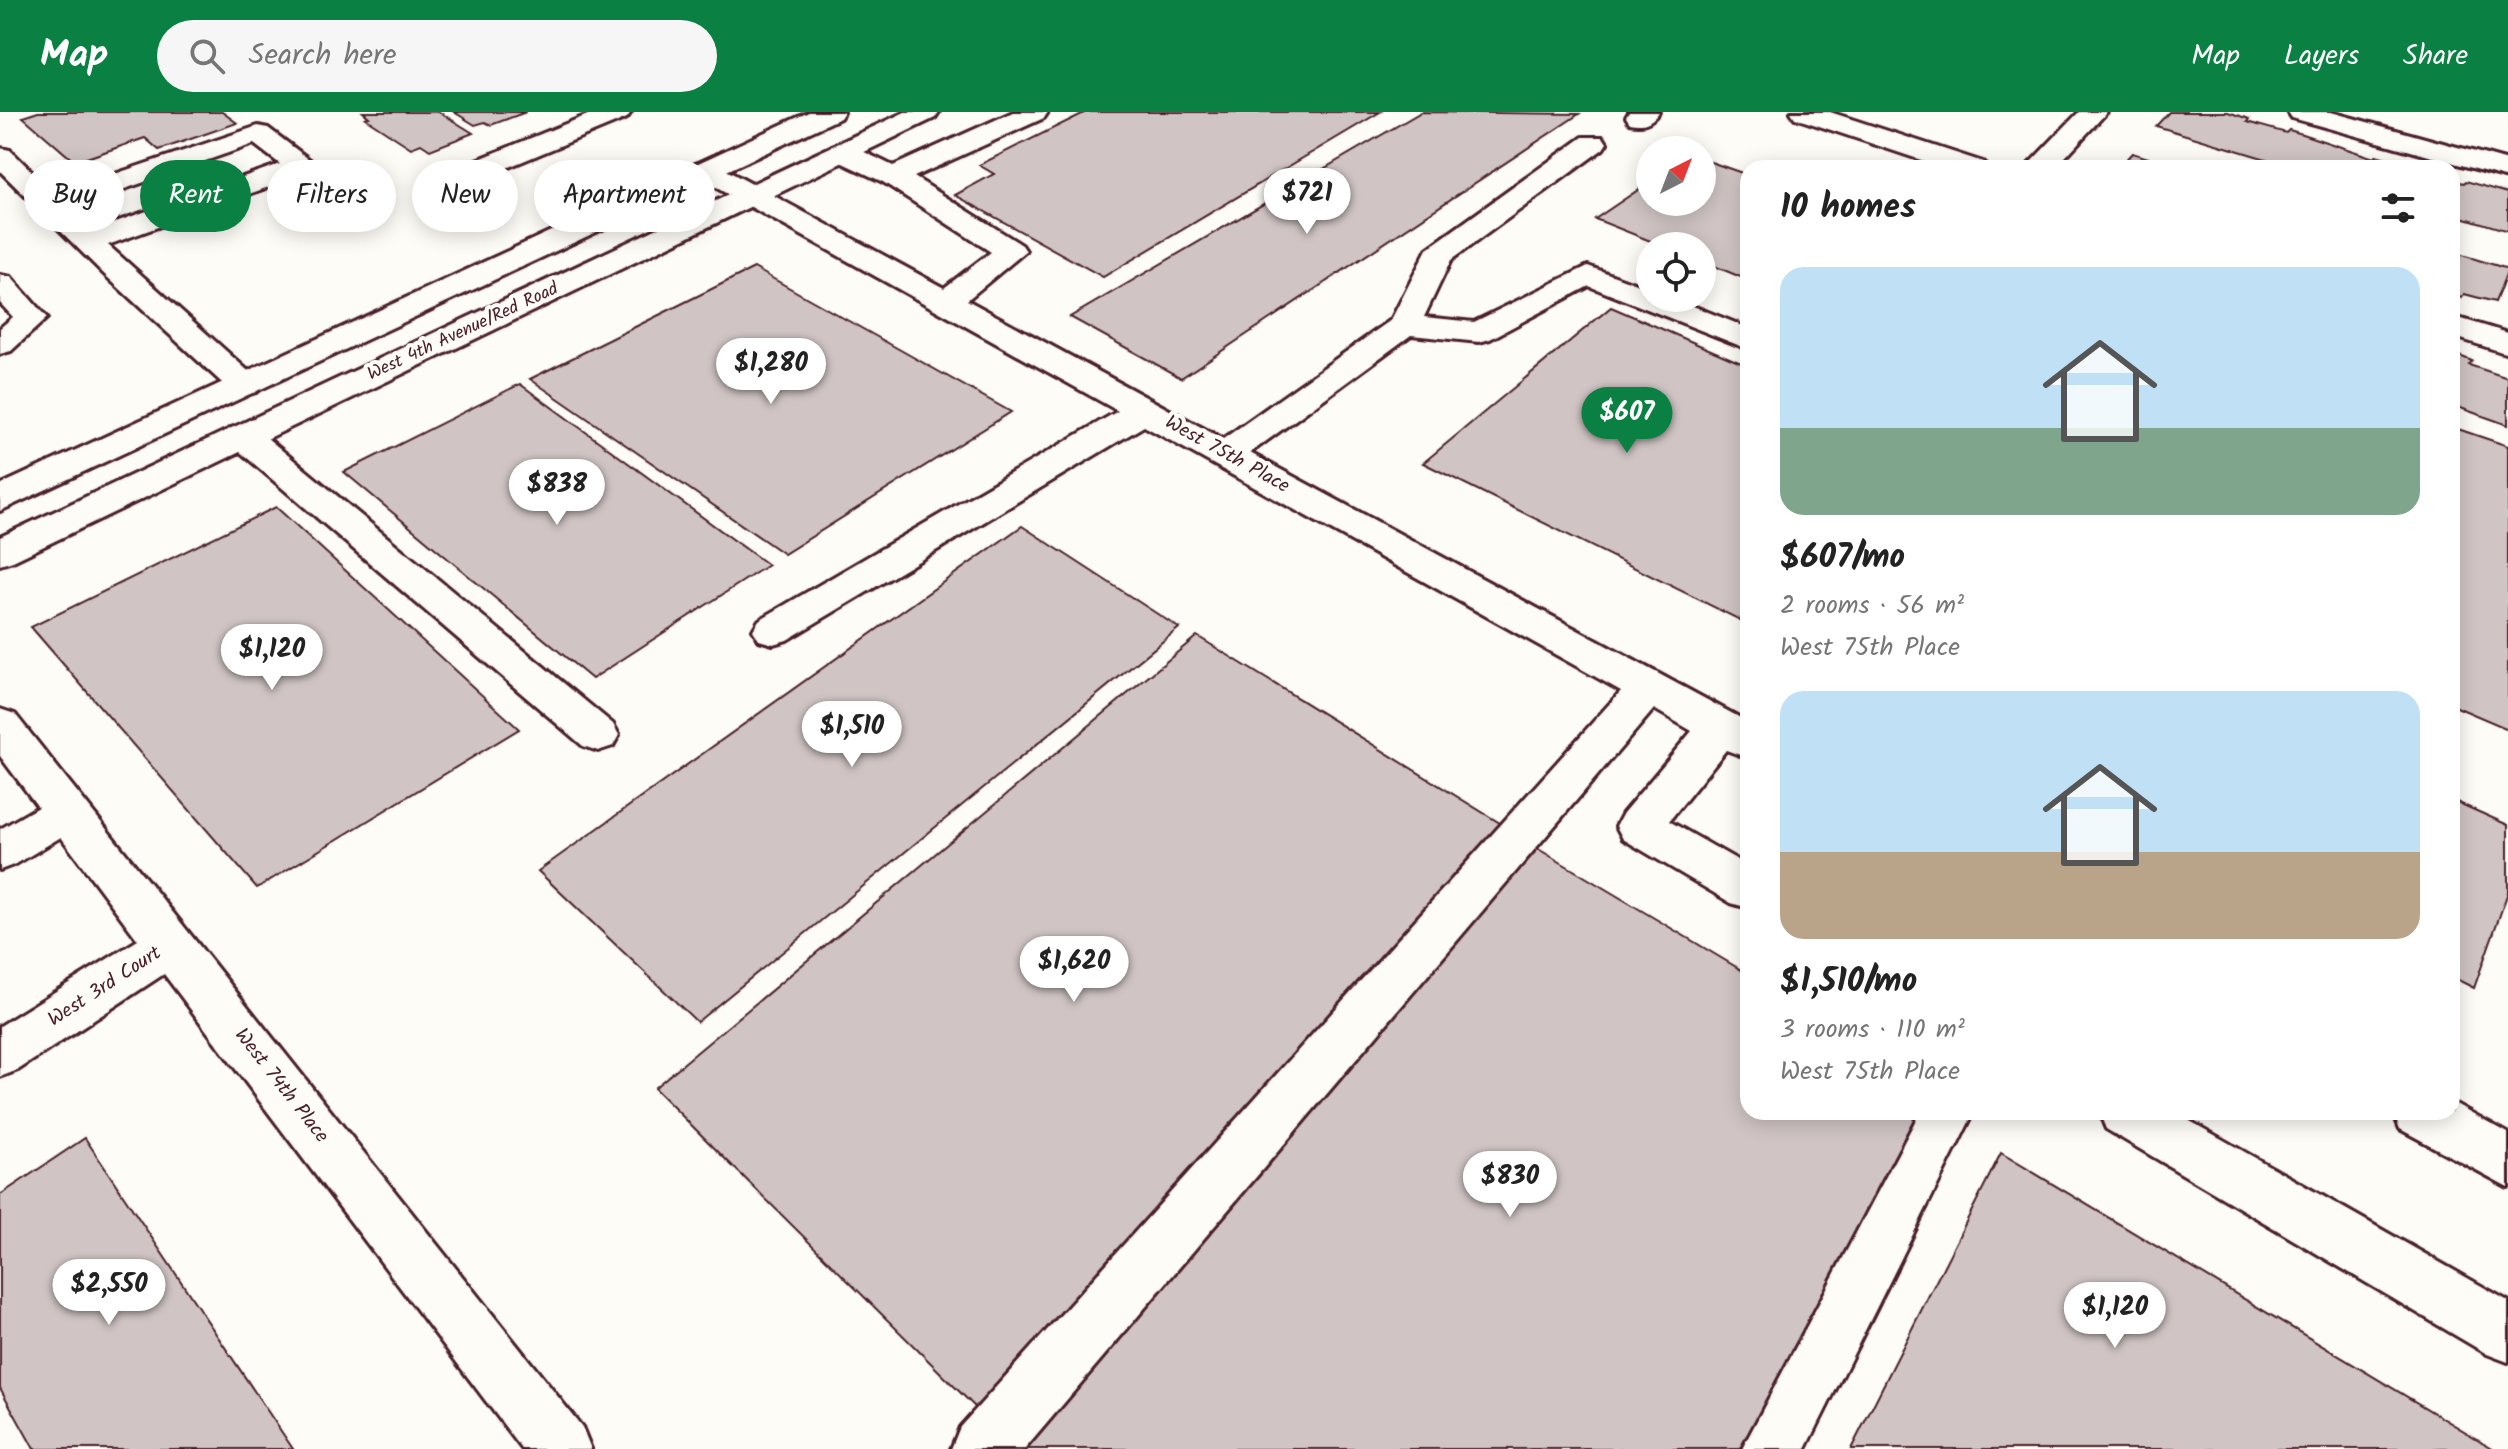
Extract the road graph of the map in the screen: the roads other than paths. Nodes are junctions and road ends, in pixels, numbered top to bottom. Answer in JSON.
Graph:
{"nodes":[{"id":1,"x":618,"y":112,"type":"edge"},
{"id":2,"x":831,"y":112,"type":"edge"},
{"id":3,"x":926,"y":112,"type":"edge"},
{"id":4,"x":1035,"y":112,"type":"edge"},
{"id":5,"x":1804,"y":112,"type":"edge"},
{"id":6,"x":2094,"y":112,"type":"edge"},
{"id":7,"x":2301,"y":112,"type":"edge"},
{"id":8,"x":1593,"y":143,"type":"dead end"},
{"id":9,"x":842,"y":152,"type":"junction"},
{"id":10,"x":0,"y":156,"type":"edge"},
{"id":11,"x":501,"y":160,"type":"edge"},
{"id":12,"x":1949,"y":160,"type":"edge"},
{"id":13,"x":2047,"y":160,"type":"edge"},
{"id":14,"x":715,"y":165,"type":"edge"},
{"id":15,"x":2508,"y":170,"type":"edge"},
{"id":16,"x":715,"y":175,"type":"edge"},
{"id":17,"x":893,"y":176,"type":"junction"},
{"id":18,"x":24,"y":180,"type":"edge"},
{"id":19,"x":124,"y":180,"type":"edge"},
{"id":20,"x":751,"y":195,"type":"junction"},
{"id":21,"x":124,"y":229,"type":"edge"},
{"id":22,"x":78,"y":232,"type":"edge"},
{"id":23,"x":116,"y":232,"type":"edge"},
{"id":24,"x":572,"y":232,"type":"edge"},
{"id":25,"x":88,"y":242,"type":"junction"},
{"id":26,"x":0,"y":284,"type":"edge"},
{"id":27,"x":946,"y":301,"type":"junction"},
{"id":28,"x":1404,"y":325,"type":"junction"},
{"id":29,"x":2460,"y":329,"type":"edge"},
{"id":30,"x":1740,"y":336,"type":"edge"},
{"id":31,"x":0,"y":344,"type":"edge"},
{"id":32,"x":2508,"y":344,"type":"edge"},
{"id":33,"x":244,"y":385,"type":"junction"},
{"id":34,"x":1145,"y":410,"type":"junction"},
{"id":35,"x":243,"y":436,"type":"junction"},
{"id":36,"x":1225,"y":454,"type":"junction"},
{"id":37,"x":0,"y":499,"type":"edge"},
{"id":38,"x":0,"y":524,"type":"edge"},
{"id":39,"x":0,"y":552,"type":"edge"},
{"id":40,"x":773,"y":630,"type":"dead end"},
{"id":41,"x":1648,"y":688,"type":"junction"},
{"id":42,"x":0,"y":725,"type":"edge"},
{"id":43,"x":1734,"y":734,"type":"edge"},
{"id":44,"x":598,"y":735,"type":"dead end"},
{"id":45,"x":67,"y":812,"type":"junction"},
{"id":46,"x":0,"y":851,"type":"edge"},
{"id":47,"x":1740,"y":884,"type":"edge"},
{"id":48,"x":170,"y":945,"type":"junction"},
{"id":49,"x":0,"y":1054,"type":"edge"},
{"id":50,"x":1944,"y":1120,"type":"edge"},
{"id":51,"x":2139,"y":1120,"type":"edge"},
{"id":52,"x":2434,"y":1120,"type":"edge"},
{"id":53,"x":2508,"y":1161,"type":"edge"},
{"id":54,"x":2508,"y":1333,"type":"edge"},
{"id":55,"x":560,"y":1449,"type":"edge"},
{"id":56,"x":982,"y":1449,"type":"edge"},
{"id":57,"x":1773,"y":1449,"type":"edge"}],
"edges":[{"from":1,"to":11,"type":"street"},
{"from":2,"to":14,"type":"street"},
{"from":3,"to":9,"type":"street","name":"West 4th Avenue/Red Road"},
{"from":4,"to":17,"type":"street"},
{"from":5,"to":12,"type":"street"},
{"from":6,"to":13,"type":"street"},
{"from":7,"to":15,"type":"street"},
{"from":8,"to":28,"type":"street"},
{"from":9,"to":17,"type":"street"},
{"from":9,"to":20,"type":"street","name":"West 4th Avenue/Red Road"},
{"from":10,"to":18,"type":"street"},
{"from":16,"to":20,"type":"street","name":"West 75th Place"},
{"from":17,"to":27,"type":"street"},
{"from":19,"to":21,"type":"street"},
{"from":20,"to":27,"type":"street","name":"West 75th Place"},
{"from":20,"to":35,"type":"street","name":"West 4th Avenue/Red Road"},
{"from":22,"to":25,"type":"street"},
{"from":23,"to":25,"type":"street"},
{"from":24,"to":33,"type":"street"},
{"from":25,"to":33,"type":"street"},
{"from":26,"to":31,"type":"street"},
{"from":27,"to":34,"type":"street","name":"West 75th Place"},
{"from":28,"to":30,"type":"street"},
{"from":28,"to":36,"type":"street"},
{"from":29,"to":32,"type":"street"},
{"from":33,"to":37,"type":"street"},
{"from":33,"to":38,"type":"street"},
{"from":34,"to":36,"type":"street","name":"West 75th Place"},
{"from":34,"to":40,"type":"street"},
{"from":35,"to":39,"type":"street","name":"West 4th Avenue/Red Road"},
{"from":35,"to":44,"type":"street"},
{"from":36,"to":41,"type":"street","name":"West 75th Place"},
{"from":41,"to":43,"type":"street","name":"West 75th Place"},
{"from":41,"to":56,"type":"street"},
{"from":42,"to":45,"type":"street","name":"West 74th Place"},
{"from":43,"to":47,"type":"street"},
{"from":45,"to":46,"type":"street"},
{"from":45,"to":48,"type":"street","name":"West 74th Place"},
{"from":48,"to":49,"type":"street","name":"West 3rd Court"},
{"from":48,"to":55,"type":"street","name":"West 74th Place"},
{"from":50,"to":57,"type":"street"},
{"from":51,"to":54,"type":"street"},
{"from":52,"to":53,"type":"street"}]}
